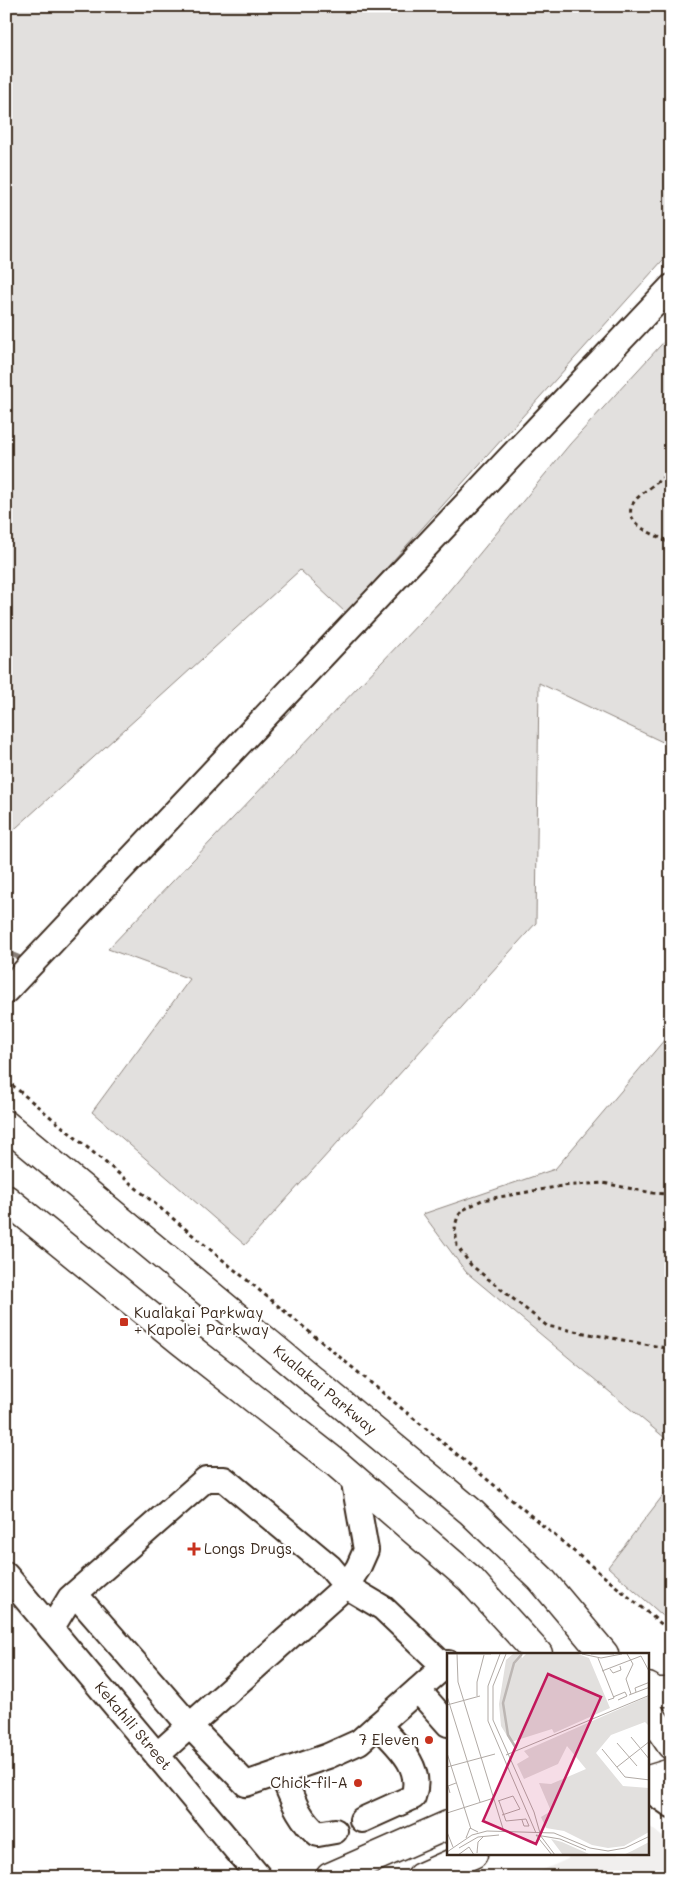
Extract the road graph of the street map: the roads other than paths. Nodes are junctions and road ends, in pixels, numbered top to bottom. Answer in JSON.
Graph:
{"nodes":[{"id":1,"x":671,"y":287,"type":"edge"},
{"id":2,"x":6,"y":991,"type":"edge"},
{"id":3,"x":6,"y":1125,"type":"edge"},
{"id":4,"x":6,"y":1199,"type":"edge"},
{"id":5,"x":353,"y":1477,"type":"junction"},
{"id":6,"x":9,"y":1583,"type":"edge"},
{"id":7,"x":346,"y":1586,"type":"junction"},
{"id":8,"x":75,"y":1594,"type":"junction"},
{"id":9,"x":51,"y":1629,"type":"junction"},
{"id":10,"x":537,"y":1653,"type":"edge"},
{"id":11,"x":603,"y":1653,"type":"edge"},
{"id":12,"x":446,"y":1664,"type":"edge"},
{"id":13,"x":650,"y":1689,"type":"edge"},
{"id":14,"x":418,"y":1690,"type":"junction"},
{"id":15,"x":671,"y":1692,"type":"edge"},
{"id":16,"x":447,"y":1723,"type":"edge"},
{"id":17,"x":378,"y":1725,"type":"junction"},
{"id":18,"x":190,"y":1726,"type":"junction"},
{"id":19,"x":158,"y":1755,"type":"junction"},
{"id":20,"x":281,"y":1772,"type":"junction"},
{"id":21,"x":671,"y":1773,"type":"edge"},
{"id":22,"x":650,"y":1779,"type":"edge"},
{"id":23,"x":650,"y":1790,"type":"edge"},
{"id":24,"x":671,"y":1805,"type":"edge"},
{"id":25,"x":362,"y":1820,"type":"dead end"},
{"id":26,"x":447,"y":1825,"type":"edge"},
{"id":27,"x":335,"y":1831,"type":"dead end"},
{"id":28,"x":468,"y":1856,"type":"edge"},
{"id":29,"x":259,"y":1877,"type":"edge"},
{"id":30,"x":330,"y":1877,"type":"edge"},
{"id":31,"x":421,"y":1877,"type":"edge"}],
"edges":[{"from":1,"to":2,"type":"street"},
{"from":3,"to":11,"type":"main road","name":"Kualakai Parkway"},
{"from":4,"to":5,"type":"main road"},
{"from":5,"to":7,"type":"street"},
{"from":5,"to":10,"type":"main road"},
{"from":6,"to":9,"type":"street","name":"Kekahili Street"},
{"from":7,"to":8,"type":"street"},
{"from":7,"to":12,"type":"street"},
{"from":7,"to":18,"type":"street"},
{"from":8,"to":9,"type":"street"},
{"from":8,"to":18,"type":"street"},
{"from":9,"to":19,"type":"street","name":"Kekahili Street"},
{"from":12,"to":14,"type":"street"},
{"from":13,"to":15,"type":"main road"},
{"from":14,"to":16,"type":"street"},
{"from":14,"to":17,"type":"street"},
{"from":17,"to":20,"type":"street"},
{"from":17,"to":25,"type":"street"},
{"from":18,"to":19,"type":"street"},
{"from":18,"to":20,"type":"street"},
{"from":19,"to":29,"type":"street","name":"Kekahili Street"},
{"from":20,"to":27,"type":"street"},
{"from":21,"to":22,"type":"main road"},
{"from":23,"to":24,"type":"street"},
{"from":26,"to":30,"type":"main road"},
{"from":28,"to":31,"type":"main road"}]}
